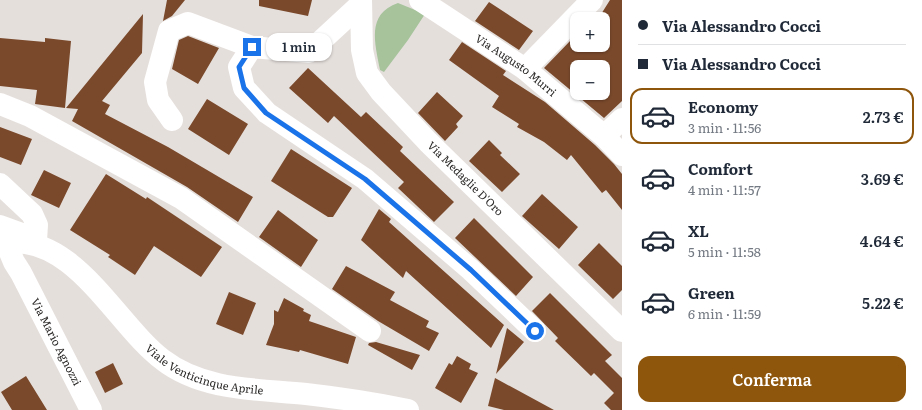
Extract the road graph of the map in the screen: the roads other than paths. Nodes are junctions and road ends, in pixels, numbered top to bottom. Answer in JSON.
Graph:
{"nodes":[{"id":1,"x":420,"y":0,"type":"edge"},
{"id":2,"x":592,"y":0,"type":"edge"},
{"id":3,"x":360,"y":2,"type":"edge"},
{"id":4,"x":252,"y":47,"type":"junction"},
{"id":5,"x":525,"y":69,"type":"junction"},
{"id":6,"x":0,"y":104,"type":"edge"},
{"id":7,"x":622,"y":119,"type":"edge"},
{"id":8,"x":172,"y":120,"type":"dead end"},
{"id":9,"x":604,"y":136,"type":"junction"},
{"id":10,"x":622,"y":155,"type":"edge"},
{"id":11,"x":0,"y":184,"type":"edge"},
{"id":12,"x":1,"y":242,"type":"edge"},
{"id":13,"x":39,"y":243,"type":"junction"},
{"id":14,"x":370,"y":331,"type":"dead end"},
{"id":15,"x":535,"y":331,"type":"dead end"},
{"id":16,"x":622,"y":331,"type":"edge"},
{"id":17,"x":91,"y":410,"type":"edge"},
{"id":18,"x":408,"y":410,"type":"edge"}],
"edges":[{"from":1,"to":5,"type":"street","name":"Via Augusto Murri"},
{"from":2,"to":5,"type":"street"},
{"from":3,"to":4,"type":"street"},
{"from":3,"to":16,"type":"street","name":"Via Medaglie D'Oro"},
{"from":4,"to":8,"type":"street"},
{"from":4,"to":15,"type":"street"},
{"from":5,"to":9,"type":"street","name":"Via Augusto Murri"},
{"from":6,"to":14,"type":"street"},
{"from":7,"to":9,"type":"street"},
{"from":9,"to":10,"type":"street","name":"Via Augusto Murri"},
{"from":11,"to":13,"type":"street"},
{"from":12,"to":13,"type":"street","name":"Viale Venticinque Aprile"},
{"from":12,"to":17,"type":"street","name":"Via Mario Agnozzi"},
{"from":13,"to":18,"type":"street","name":"Viale Venticinque Aprile"}]}
